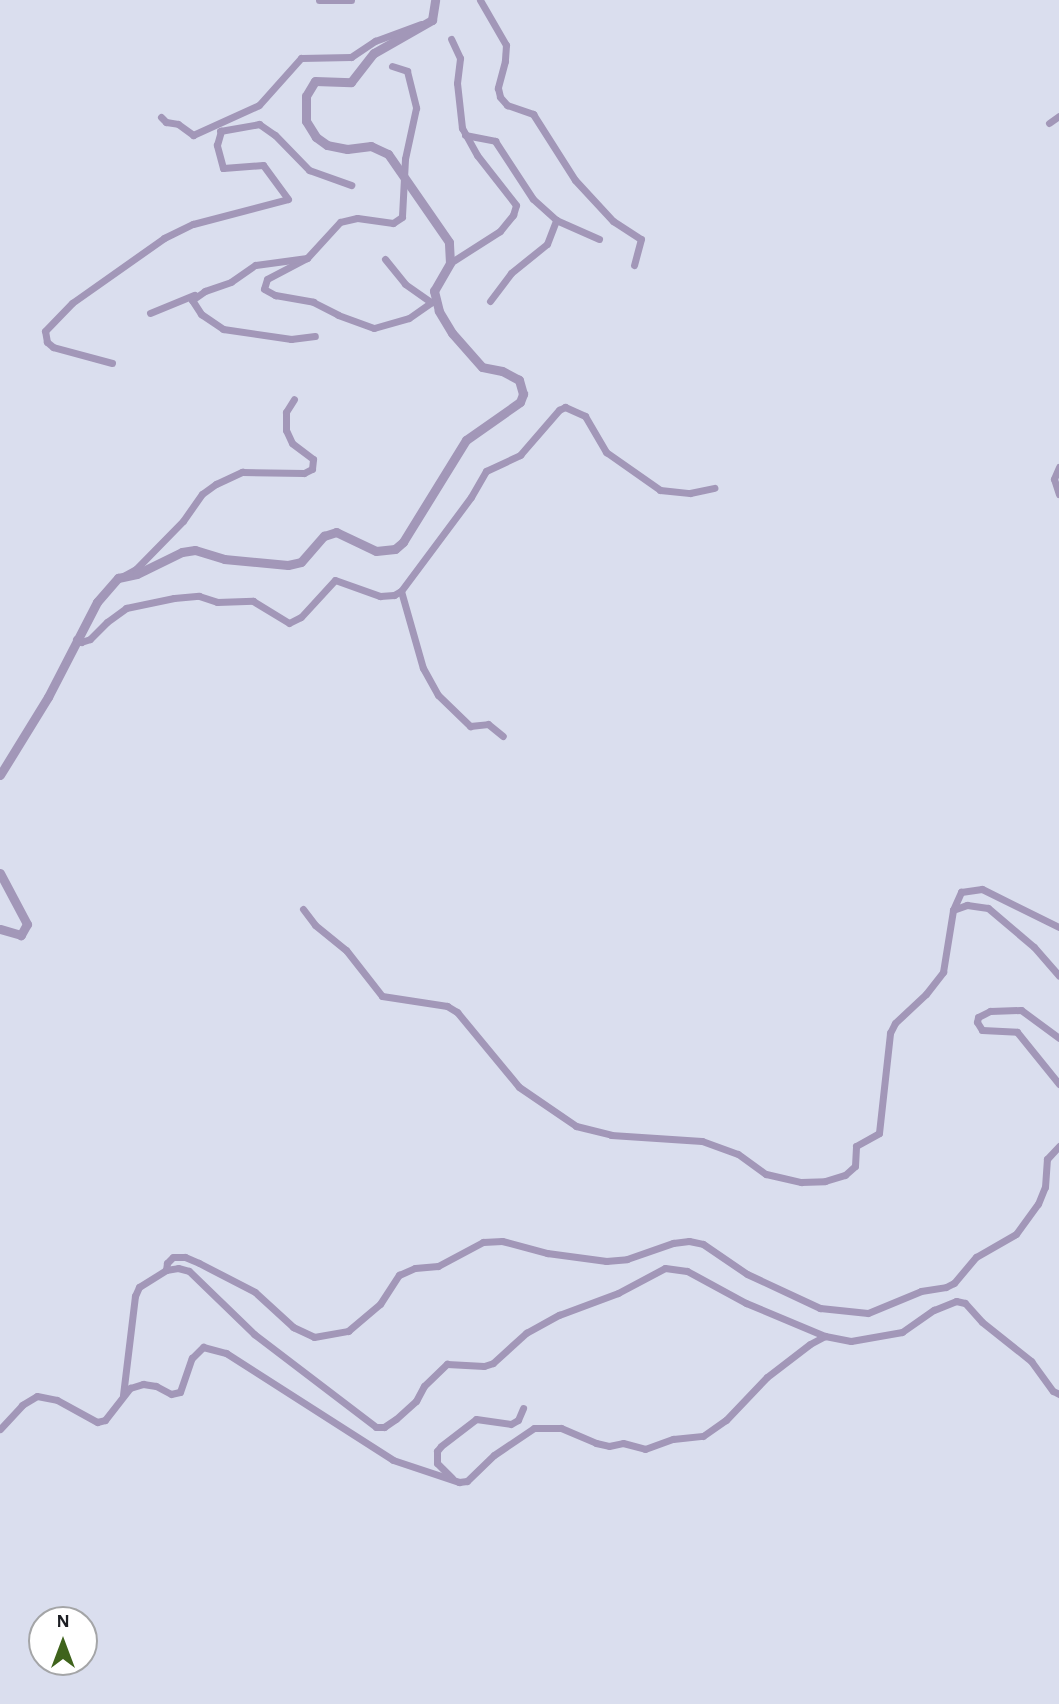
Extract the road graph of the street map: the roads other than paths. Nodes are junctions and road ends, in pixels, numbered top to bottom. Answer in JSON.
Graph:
{"nodes":[{"id":1,"x":319,"y":0,"type":"edge"},
{"id":2,"x":351,"y":0,"type":"edge"},
{"id":3,"x":435,"y":0,"type":"edge"},
{"id":4,"x":480,"y":0,"type":"edge"},
{"id":5,"x":432,"y":20,"type":"junction"},
{"id":6,"x":451,"y":39,"type":"dead end"},
{"id":7,"x":392,"y":66,"type":"dead end"},
{"id":8,"x":1059,"y":116,"type":"edge"},
{"id":9,"x":161,"y":117,"type":"dead end"},
{"id":10,"x":1049,"y":123,"type":"dead end"},
{"id":11,"x":205,"y":131,"type":"junction"},
{"id":12,"x":221,"y":131,"type":"junction"},
{"id":13,"x":465,"y":135,"type":"junction"},
{"id":14,"x":403,"y":178,"type":"junction"},
{"id":15,"x":351,"y":185,"type":"dead end"},
{"id":16,"x":556,"y":220,"type":"junction"},
{"id":17,"x":599,"y":239,"type":"dead end"},
{"id":18,"x":307,"y":258,"type":"junction"},
{"id":19,"x":385,"y":259,"type":"dead end"},
{"id":20,"x":450,"y":263,"type":"junction"},
{"id":21,"x":634,"y":265,"type":"dead end"},
{"id":22,"x":194,"y":295,"type":"junction"},
{"id":23,"x":433,"y":301,"type":"junction"},
{"id":24,"x":490,"y":301,"type":"dead end"},
{"id":25,"x":150,"y":313,"type":"dead end"},
{"id":26,"x":315,"y":335,"type":"dead end"},
{"id":27,"x":112,"y":363,"type":"dead end"},
{"id":28,"x":294,"y":399,"type":"dead end"},
{"id":29,"x":1059,"y":467,"type":"edge"},
{"id":30,"x":714,"y":488,"type":"dead end"},
{"id":31,"x":1059,"y":494,"type":"edge"},
{"id":32,"x":118,"y":578,"type":"junction"},
{"id":33,"x":401,"y":592,"type":"junction"},
{"id":34,"x":75,"y":639,"type":"junction"},
{"id":35,"x":503,"y":736,"type":"dead end"},
{"id":36,"x":0,"y":775,"type":"edge"},
{"id":37,"x":0,"y":873,"type":"edge"},
{"id":38,"x":303,"y":909,"type":"dead end"},
{"id":39,"x":953,"y":910,"type":"junction"},
{"id":40,"x":1059,"y":927,"type":"edge"},
{"id":41,"x":0,"y":929,"type":"edge"},
{"id":42,"x":1059,"y":976,"type":"edge"},
{"id":43,"x":1059,"y":1038,"type":"edge"},
{"id":44,"x":1059,"y":1084,"type":"edge"},
{"id":45,"x":1059,"y":1146,"type":"edge"},
{"id":46,"x":166,"y":1270,"type":"junction"},
{"id":47,"x":825,"y":1336,"type":"junction"},
{"id":48,"x":1059,"y":1394,"type":"edge"},
{"id":49,"x":123,"y":1395,"type":"junction"},
{"id":50,"x":523,"y":1408,"type":"dead end"},
{"id":51,"x":0,"y":1429,"type":"edge"},
{"id":52,"x":453,"y":1478,"type":"junction"}],
"edges":[{"from":1,"to":2,"type":"street"},
{"from":3,"to":5,"type":"street"},
{"from":4,"to":21,"type":"street"},
{"from":5,"to":11,"type":"street"},
{"from":5,"to":14,"type":"street"},
{"from":6,"to":13,"type":"street"},
{"from":7,"to":14,"type":"street"},
{"from":8,"to":10,"type":"street"},
{"from":9,"to":11,"type":"street"},
{"from":11,"to":12,"type":"street"},
{"from":12,"to":15,"type":"street"},
{"from":12,"to":27,"type":"street"},
{"from":13,"to":16,"type":"street"},
{"from":13,"to":20,"type":"street"},
{"from":14,"to":18,"type":"street"},
{"from":14,"to":20,"type":"street"},
{"from":16,"to":17,"type":"street"},
{"from":16,"to":24,"type":"street"},
{"from":18,"to":22,"type":"street"},
{"from":18,"to":23,"type":"street"},
{"from":19,"to":23,"type":"street"},
{"from":20,"to":23,"type":"street"},
{"from":22,"to":25,"type":"street"},
{"from":22,"to":26,"type":"street"},
{"from":23,"to":32,"type":"street"},
{"from":28,"to":32,"type":"street"},
{"from":29,"to":31,"type":"street"},
{"from":30,"to":33,"type":"street"},
{"from":32,"to":34,"type":"street"},
{"from":33,"to":34,"type":"street"},
{"from":33,"to":35,"type":"street"},
{"from":34,"to":36,"type":"street"},
{"from":37,"to":41,"type":"street"},
{"from":38,"to":39,"type":"street"},
{"from":39,"to":40,"type":"street"},
{"from":39,"to":42,"type":"street"},
{"from":43,"to":44,"type":"street"},
{"from":45,"to":46,"type":"street"},
{"from":46,"to":47,"type":"street"},
{"from":46,"to":49,"type":"street"},
{"from":47,"to":48,"type":"street"},
{"from":47,"to":52,"type":"street"},
{"from":49,"to":51,"type":"street"},
{"from":49,"to":52,"type":"street"},
{"from":50,"to":52,"type":"street"}]}
